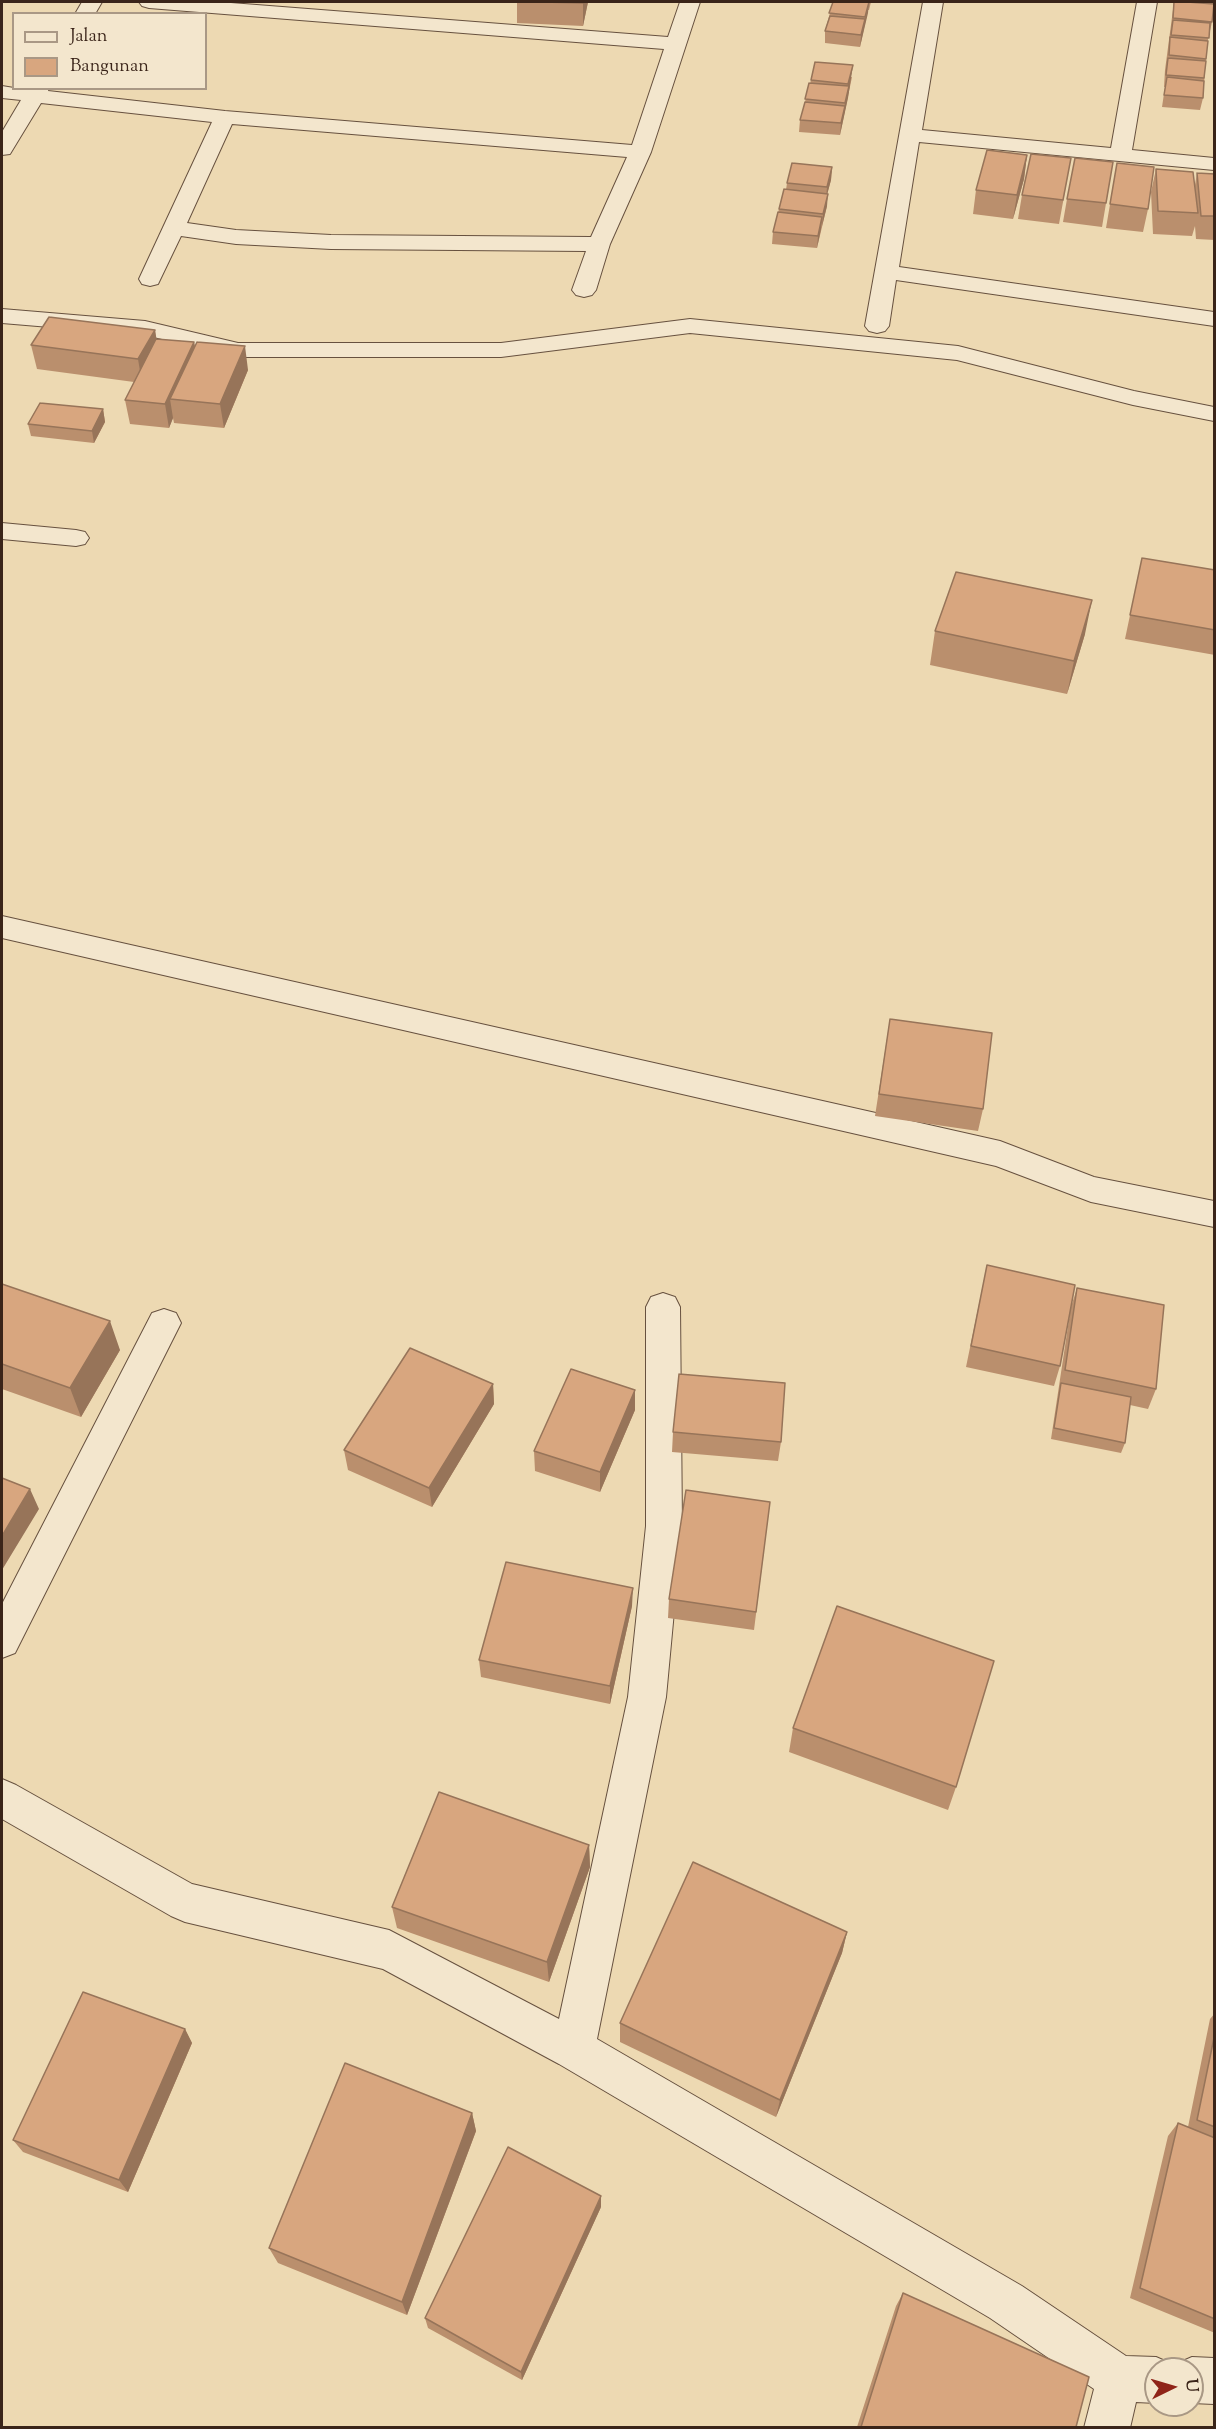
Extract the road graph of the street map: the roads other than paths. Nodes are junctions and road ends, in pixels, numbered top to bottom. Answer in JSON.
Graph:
{"nodes":[{"id":1,"x":149,"y":2,"type":"edge"},
{"id":2,"x":690,"y":2,"type":"edge"},
{"id":3,"x":933,"y":2,"type":"edge"},
{"id":4,"x":1147,"y":2,"type":"edge"},
{"id":5,"x":277,"y":6,"type":"edge"},
{"id":6,"x":677,"y":44,"type":"junction"},
{"id":7,"x":37,"y":91,"type":"edge"},
{"id":8,"x":2,"y":92,"type":"edge"},
{"id":9,"x":225,"y":117,"type":"junction"},
{"id":10,"x":910,"y":135,"type":"junction"},
{"id":11,"x":2,"y":149,"type":"edge"},
{"id":12,"x":640,"y":152,"type":"junction"},
{"id":13,"x":1121,"y":153,"type":"junction"},
{"id":14,"x":1215,"y":164,"type":"edge"},
{"id":15,"x":172,"y":228,"type":"junction"},
{"id":16,"x":599,"y":244,"type":"junction"},
{"id":17,"x":886,"y":272,"type":"junction"},
{"id":18,"x":150,"y":279,"type":"dead end"},
{"id":19,"x":584,"y":290,"type":"dead end"},
{"id":20,"x":2,"y":316,"type":"edge"},
{"id":21,"x":1215,"y":318,"type":"edge"},
{"id":22,"x":877,"y":326,"type":"dead end"},
{"id":23,"x":1215,"y":414,"type":"edge"},
{"id":24,"x":2,"y":531,"type":"edge"},
{"id":25,"x":76,"y":538,"type":"dead end"},
{"id":26,"x":2,"y":927,"type":"edge"},
{"id":27,"x":1215,"y":1214,"type":"edge"},
{"id":28,"x":663,"y":1307,"type":"dead end"},
{"id":29,"x":164,"y":1323,"type":"dead end"},
{"id":30,"x":2,"y":1641,"type":"edge"},
{"id":31,"x":2,"y":1798,"type":"edge"},
{"id":32,"x":574,"y":2049,"type":"junction"},
{"id":33,"x":1138,"y":2379,"type":"edge"},
{"id":34,"x":1107,"y":2427,"type":"edge"}],
"edges":[{"from":1,"to":5,"type":"street"},
{"from":2,"to":6,"type":"street"},
{"from":3,"to":10,"type":"street"},
{"from":4,"to":13,"type":"street"},
{"from":5,"to":6,"type":"street"},
{"from":6,"to":12,"type":"street"},
{"from":7,"to":8,"type":"street"},
{"from":7,"to":9,"type":"street"},
{"from":7,"to":11,"type":"street"},
{"from":9,"to":12,"type":"street"},
{"from":9,"to":15,"type":"street"},
{"from":10,"to":13,"type":"street"},
{"from":10,"to":17,"type":"street"},
{"from":12,"to":16,"type":"street"},
{"from":13,"to":14,"type":"street"},
{"from":15,"to":16,"type":"street"},
{"from":15,"to":18,"type":"street"},
{"from":16,"to":19,"type":"street"},
{"from":17,"to":21,"type":"street"},
{"from":17,"to":22,"type":"street"},
{"from":20,"to":23,"type":"street"},
{"from":24,"to":25,"type":"street"},
{"from":26,"to":27,"type":"street"},
{"from":28,"to":32,"type":"street"},
{"from":29,"to":30,"type":"street"},
{"from":31,"to":32,"type":"street"},
{"from":32,"to":33,"type":"street"},
{"from":33,"to":34,"type":"street"}]}
